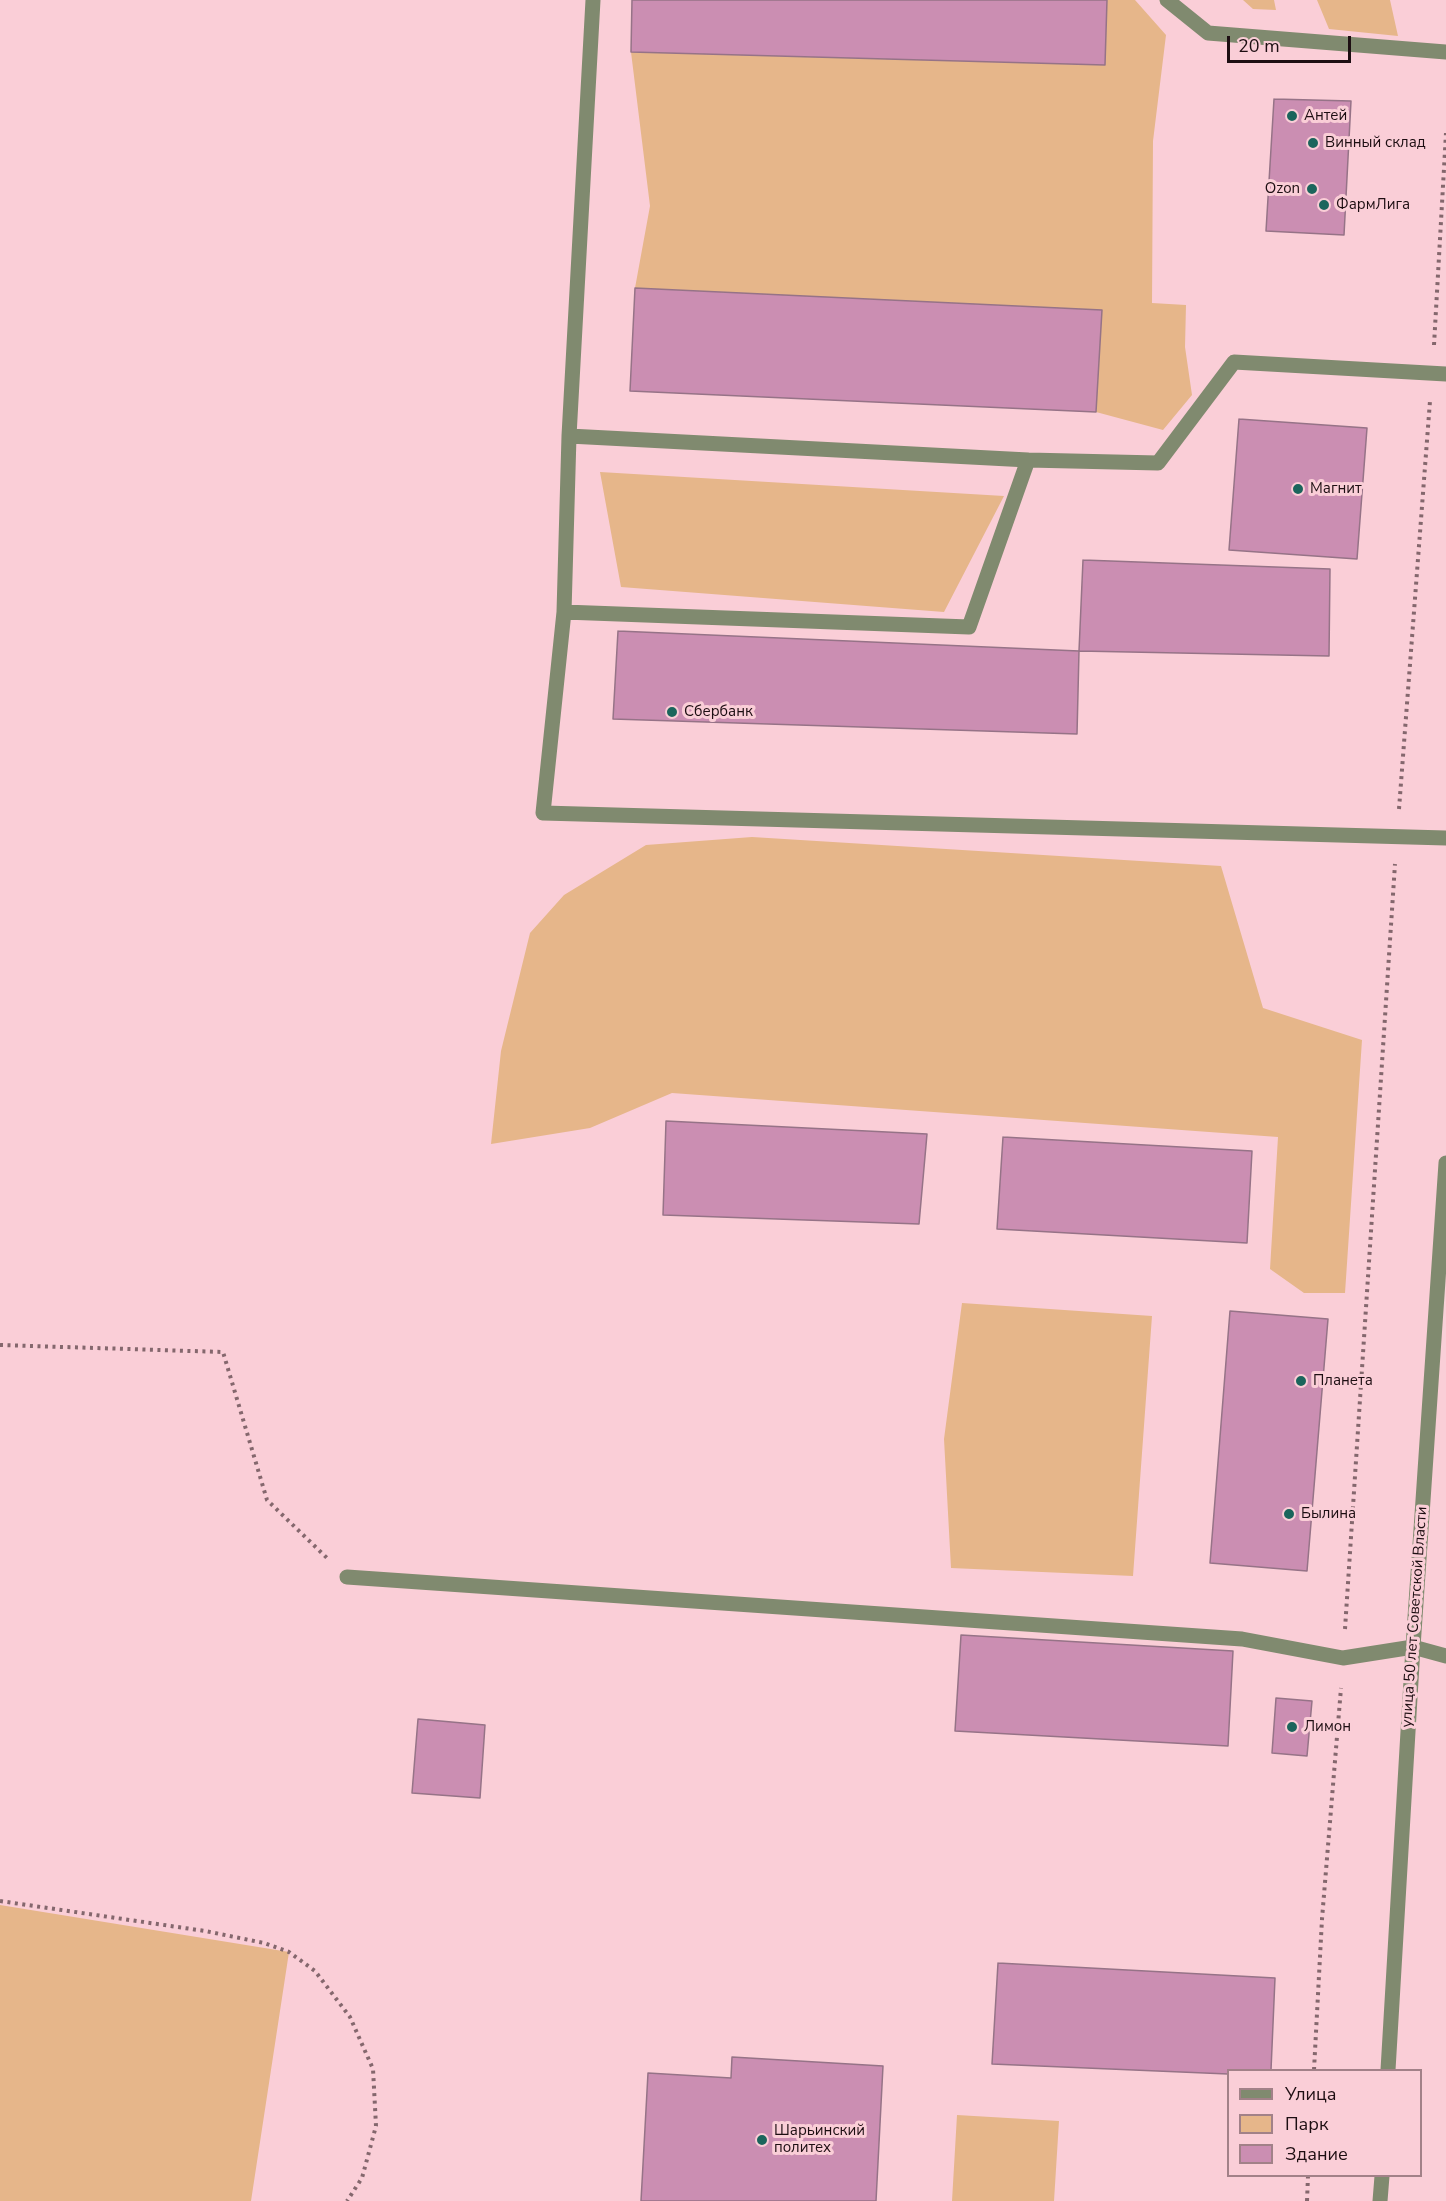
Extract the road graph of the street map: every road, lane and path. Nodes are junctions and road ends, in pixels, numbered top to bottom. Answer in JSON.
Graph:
{"nodes":[{"id":1,"x":593,"y":0,"type":"edge"},
{"id":2,"x":1167,"y":0,"type":"edge"},
{"id":3,"x":1446,"y":52,"type":"edge"},
{"id":4,"x":1446,"y":133,"type":"edge"},
{"id":5,"x":1439,"y":374,"type":"edge"},
{"id":6,"x":569,"y":436,"type":"junction"},
{"id":7,"x":1028,"y":460,"type":"junction"},
{"id":8,"x":564,"y":612,"type":"junction"},
{"id":9,"x":1397,"y":837,"type":"junction"},
{"id":10,"x":1446,"y":838,"type":"edge"},
{"id":11,"x":1446,"y":1163,"type":"edge"},
{"id":12,"x":0,"y":1345,"type":"edge"},
{"id":13,"x":347,"y":1577,"type":"joint"},
{"id":14,"x":1413,"y":1647,"type":"junction"},
{"id":15,"x":1446,"y":1656,"type":"edge"},
{"id":16,"x":1343,"y":1658,"type":"junction"},
{"id":17,"x":0,"y":1901,"type":"edge"},
{"id":18,"x":1314,"y":2069,"type":"edge"},
{"id":19,"x":1388,"y":2069,"type":"edge"},
{"id":20,"x":1308,"y":2177,"type":"edge"},
{"id":21,"x":1382,"y":2177,"type":"edge"},
{"id":22,"x":347,"y":2201,"type":"edge"},
{"id":23,"x":1307,"y":2201,"type":"edge"},
{"id":24,"x":1380,"y":2201,"type":"edge"}],
"edges":[{"from":1,"to":6,"type":"street"},
{"from":2,"to":3,"type":"street"},
{"from":4,"to":5,"type":"path"},
{"from":5,"to":7,"type":"street"},
{"from":5,"to":9,"type":"path"},
{"from":6,"to":7,"type":"street"},
{"from":6,"to":8,"type":"street"},
{"from":7,"to":8,"type":"street"},
{"from":8,"to":9,"type":"street"},
{"from":9,"to":10,"type":"street"},
{"from":9,"to":16,"type":"path"},
{"from":11,"to":14,"type":"street","name":"улица 50 лет Советской Власти"},
{"from":12,"to":13,"type":"path"},
{"from":13,"to":16,"type":"street"},
{"from":14,"to":15,"type":"street"},
{"from":14,"to":16,"type":"street"},
{"from":14,"to":19,"type":"street","name":"улица 50 лет Советской Власти"},
{"from":16,"to":18,"type":"path"},
{"from":17,"to":22,"type":"path"},
{"from":20,"to":23,"type":"path"},
{"from":21,"to":24,"type":"street"}]}
